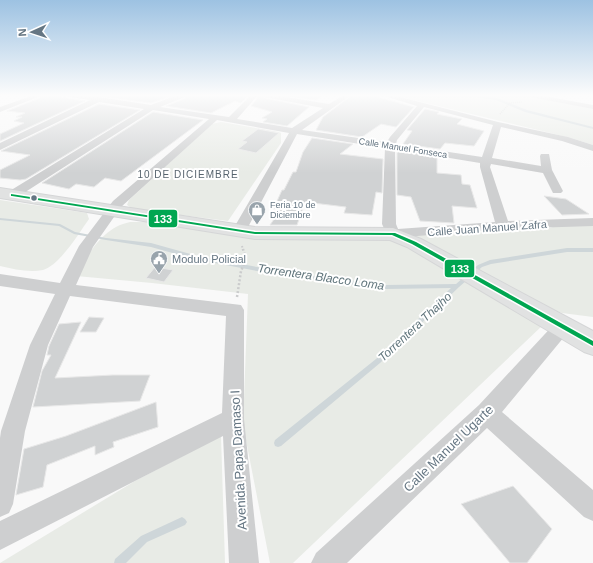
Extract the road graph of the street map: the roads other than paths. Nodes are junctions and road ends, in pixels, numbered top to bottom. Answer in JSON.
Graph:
{"nodes":[{"id":1,"x":54,"y":121,"type":"edge"},
{"id":2,"x":130,"y":121,"type":"edge"},
{"id":3,"x":211,"y":121,"type":"edge"},
{"id":4,"x":238,"y":121,"type":"edge"},
{"id":5,"x":309,"y":121,"type":"edge"},
{"id":6,"x":408,"y":121,"type":"edge"},
{"id":7,"x":488,"y":121,"type":"edge"},
{"id":8,"x":498,"y":124,"type":"junction"},
{"id":9,"x":294,"y":131,"type":"junction"},
{"id":10,"x":0,"y":136,"type":"edge"},
{"id":11,"x":18,"y":139,"type":"junction"},
{"id":12,"x":390,"y":146,"type":"junction"},
{"id":13,"x":0,"y":147,"type":"edge"},
{"id":14,"x":593,"y":148,"type":"edge"},
{"id":15,"x":545,"y":156,"type":"dead end"},
{"id":16,"x":486,"y":161,"type":"junction"},
{"id":17,"x":547,"y":170,"type":"junction"},
{"id":18,"x":557,"y":191,"type":"dead end"},
{"id":19,"x":6,"y":194,"type":"edge"},
{"id":20,"x":111,"y":211,"type":"junction"},
{"id":21,"x":593,"y":222,"type":"edge"},
{"id":22,"x":503,"y":225,"type":"junction"},
{"id":23,"x":239,"y":231,"type":"junction"},
{"id":24,"x":393,"y":234,"type":"junction"},
{"id":25,"x":0,"y":280,"type":"edge"},
{"id":26,"x":66,"y":290,"type":"junction"},
{"id":27,"x":582,"y":332,"type":"edge"},
{"id":28,"x":487,"y":413,"type":"junction"},
{"id":29,"x":233,"y":419,"type":"junction"},
{"id":30,"x":0,"y":504,"type":"edge"},
{"id":31,"x":593,"y":508,"type":"edge"},
{"id":32,"x":0,"y":536,"type":"edge"},
{"id":33,"x":244,"y":563,"type":"edge"},
{"id":34,"x":326,"y":563,"type":"edge"}],
"edges":[{"from":1,"to":11,"type":"street"},
{"from":2,"to":19,"type":"street"},
{"from":3,"to":20,"type":"street"},
{"from":4,"to":9,"type":"street","name":"Calle Manuel Fonseca"},
{"from":5,"to":9,"type":"street"},
{"from":6,"to":12,"type":"street"},
{"from":7,"to":8,"type":"street"},
{"from":8,"to":14,"type":"street"},
{"from":8,"to":16,"type":"street"},
{"from":9,"to":12,"type":"street","name":"Calle Manuel Fonseca"},
{"from":9,"to":23,"type":"street"},
{"from":10,"to":11,"type":"street"},
{"from":11,"to":13,"type":"street"},
{"from":12,"to":16,"type":"street","name":"Calle Manuel Fonseca"},
{"from":12,"to":24,"type":"street"},
{"from":15,"to":17,"type":"street"},
{"from":16,"to":17,"type":"street","name":"Calle Manuel Fonseca"},
{"from":16,"to":22,"type":"street"},
{"from":17,"to":18,"type":"street"},
{"from":19,"to":20,"type":"street","name":"Calle Juan Manuel Zafra"},
{"from":20,"to":23,"type":"street","name":"Calle Juan Manuel Zafra"},
{"from":20,"to":26,"type":"street"},
{"from":21,"to":22,"type":"street","name":"Calle Juan Manuel Zafra"},
{"from":22,"to":24,"type":"street","name":"Calle Juan Manuel Zafra"},
{"from":23,"to":24,"type":"street","name":"Calle Juan Manuel Zafra"},
{"from":24,"to":27,"type":"street"},
{"from":25,"to":26,"type":"street"},
{"from":26,"to":29,"type":"street","name":"Avenida Papa Damaso I"},
{"from":26,"to":30,"type":"street"},
{"from":27,"to":28,"type":"street","name":"Calle Manuel Ugarte"},
{"from":28,"to":31,"type":"street"},
{"from":28,"to":34,"type":"street","name":"Calle Manuel Ugarte"},
{"from":29,"to":32,"type":"street"},
{"from":29,"to":33,"type":"street","name":"Avenida Papa Damaso I"}]}
